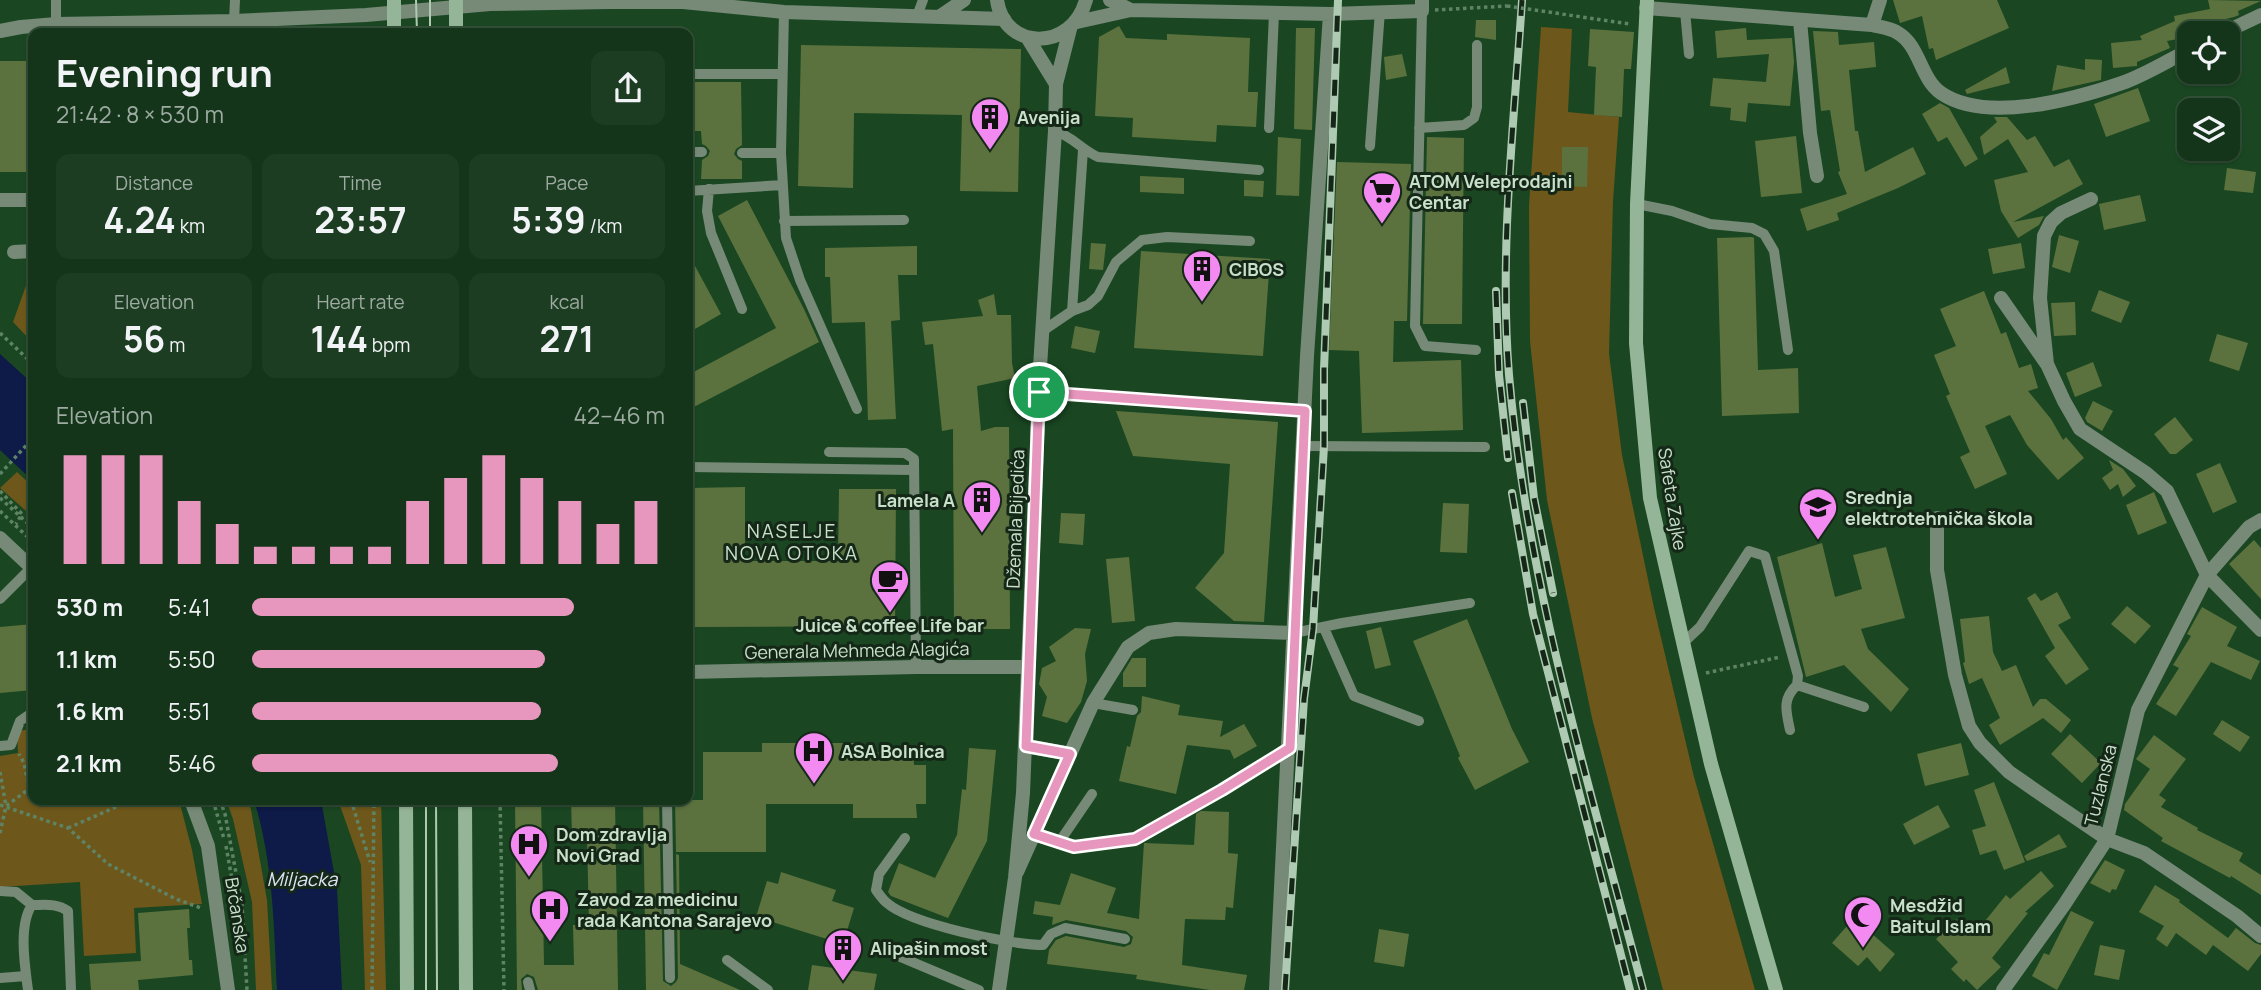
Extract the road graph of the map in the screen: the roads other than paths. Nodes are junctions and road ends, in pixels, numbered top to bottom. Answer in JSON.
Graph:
{"nodes":[{"id":1,"x":57,"y":0,"type":"edge"},
{"id":2,"x":234,"y":0,"type":"edge"},
{"id":3,"x":923,"y":0,"type":"edge"},
{"id":4,"x":964,"y":0,"type":"edge"},
{"id":5,"x":998,"y":0,"type":"edge"},
{"id":6,"x":1086,"y":0,"type":"edge"},
{"id":7,"x":1111,"y":0,"type":"edge"},
{"id":8,"x":1880,"y":0,"type":"edge"},
{"id":9,"x":456,"y":3,"type":"edge"},
{"id":10,"x":1646,"y":4,"type":"edge"},
{"id":11,"x":1422,"y":5,"type":"edge"},
{"id":12,"x":394,"y":6,"type":"edge"},
{"id":13,"x":1184,"y":6,"type":"edge"},
{"id":14,"x":1353,"y":6,"type":"edge"},
{"id":15,"x":1131,"y":10,"type":"junction"},
{"id":16,"x":1380,"y":11,"type":"junction"},
{"id":17,"x":1685,"y":11,"type":"junction"},
{"id":18,"x":784,"y":12,"type":"junction"},
{"id":19,"x":1275,"y":13,"type":"junction"},
{"id":20,"x":1330,"y":14,"type":"junction"},
{"id":21,"x":2261,"y":15,"type":"edge"},
{"id":22,"x":917,"y":16,"type":"junction"},
{"id":23,"x":939,"y":17,"type":"junction"},
{"id":24,"x":1004,"y":19,"type":"junction"},
{"id":25,"x":1800,"y":20,"type":"junction"},
{"id":26,"x":56,"y":24,"type":"junction"},
{"id":27,"x":1073,"y":25,"type":"junction"},
{"id":28,"x":1872,"y":25,"type":"junction"},
{"id":29,"x":2240,"y":25,"type":"edge"},
{"id":30,"x":234,"y":27,"type":"edge"},
{"id":31,"x":394,"y":28,"type":"edge"},
{"id":32,"x":456,"y":28,"type":"edge"},
{"id":33,"x":0,"y":31,"type":"edge"},
{"id":34,"x":1027,"y":37,"type":"junction"},
{"id":35,"x":1478,"y":44,"type":"dead end"},
{"id":36,"x":1689,"y":54,"type":"dead end"},
{"id":37,"x":2177,"y":56,"type":"edge"},
{"id":38,"x":693,"y":74,"type":"edge"},
{"id":39,"x":782,"y":74,"type":"junction"},
{"id":40,"x":1056,"y":84,"type":"junction"},
{"id":41,"x":1269,"y":128,"type":"dead end"},
{"id":42,"x":1419,"y":128,"type":"junction"},
{"id":43,"x":1055,"y":131,"type":"junction"},
{"id":44,"x":1370,"y":146,"type":"dead end"},
{"id":45,"x":1083,"y":150,"type":"junction"},
{"id":46,"x":693,"y":152,"type":"edge"},
{"id":47,"x":702,"y":152,"type":"dead end"},
{"id":48,"x":742,"y":153,"type":"dead end"},
{"id":49,"x":781,"y":153,"type":"junction"},
{"id":50,"x":1259,"y":170,"type":"dead end"},
{"id":51,"x":1817,"y":176,"type":"dead end"},
{"id":52,"x":782,"y":185,"type":"junction"},
{"id":53,"x":709,"y":189,"type":"junction"},
{"id":54,"x":693,"y":191,"type":"edge"},
{"id":55,"x":2091,"y":199,"type":"dead end"},
{"id":56,"x":0,"y":200,"type":"edge"},
{"id":57,"x":28,"y":200,"type":"edge"},
{"id":58,"x":1637,"y":204,"type":"junction"},
{"id":59,"x":904,"y":220,"type":"dead end"},
{"id":60,"x":784,"y":221,"type":"junction"},
{"id":61,"x":1250,"y":242,"type":"dead end"},
{"id":62,"x":14,"y":251,"type":"dead end"},
{"id":63,"x":28,"y":251,"type":"edge"},
{"id":64,"x":2001,"y":298,"type":"dead end"},
{"id":65,"x":742,"y":309,"type":"dead end"},
{"id":66,"x":1072,"y":311,"type":"junction"},
{"id":67,"x":1044,"y":330,"type":"junction"},
{"id":68,"x":1476,"y":350,"type":"dead end"},
{"id":69,"x":1788,"y":350,"type":"dead end"},
{"id":70,"x":2047,"y":364,"type":"junction"},
{"id":71,"x":1039,"y":392,"type":"junction"},
{"id":72,"x":857,"y":409,"type":"dead end"},
{"id":73,"x":1305,"y":411,"type":"junction"},
{"id":74,"x":1303,"y":446,"type":"junction"},
{"id":75,"x":1485,"y":447,"type":"dead end"},
{"id":76,"x":829,"y":452,"type":"dead end"},
{"id":77,"x":693,"y":467,"type":"edge"},
{"id":78,"x":913,"y":470,"type":"junction"},
{"id":79,"x":1937,"y":518,"type":"dead end"},
{"id":80,"x":2261,"y":520,"type":"edge"},
{"id":81,"x":0,"y":537,"type":"edge"},
{"id":82,"x":28,"y":564,"type":"edge"},
{"id":83,"x":28,"y":572,"type":"edge"},
{"id":84,"x":2207,"y":575,"type":"junction"},
{"id":85,"x":0,"y":599,"type":"edge"},
{"id":86,"x":1470,"y":603,"type":"dead end"},
{"id":87,"x":1324,"y":628,"type":"junction"},
{"id":88,"x":2261,"y":630,"type":"edge"},
{"id":89,"x":1294,"y":633,"type":"junction"},
{"id":90,"x":1682,"y":644,"type":"junction"},
{"id":91,"x":916,"y":667,"type":"junction"},
{"id":92,"x":1028,"y":667,"type":"junction"},
{"id":93,"x":693,"y":672,"type":"edge"},
{"id":94,"x":1797,"y":685,"type":"junction"},
{"id":95,"x":1093,"y":703,"type":"junction"},
{"id":96,"x":1864,"y":707,"type":"dead end"},
{"id":97,"x":1133,"y":710,"type":"dead end"},
{"id":98,"x":28,"y":715,"type":"edge"},
{"id":99,"x":1419,"y":721,"type":"dead end"},
{"id":100,"x":1790,"y":730,"type":"dead end"},
{"id":101,"x":5,"y":746,"type":"edge"},
{"id":102,"x":1026,"y":746,"type":"junction"},
{"id":103,"x":1290,"y":748,"type":"junction"},
{"id":104,"x":1070,"y":754,"type":"junction"},
{"id":105,"x":1092,"y":794,"type":"dead end"},
{"id":106,"x":193,"y":805,"type":"edge"},
{"id":107,"x":406,"y":805,"type":"edge"},
{"id":108,"x":465,"y":805,"type":"edge"},
{"id":109,"x":667,"y":805,"type":"edge"},
{"id":110,"x":1034,"y":834,"type":"junction"},
{"id":111,"x":905,"y":838,"type":"dead end"},
{"id":112,"x":2107,"y":839,"type":"junction"},
{"id":113,"x":1060,"y":841,"type":"junction"},
{"id":114,"x":1014,"y":878,"type":"junction"},
{"id":115,"x":0,"y":891,"type":"edge"},
{"id":116,"x":32,"y":905,"type":"junction"},
{"id":117,"x":2261,"y":936,"type":"edge"},
{"id":118,"x":1125,"y":939,"type":"dead end"},
{"id":119,"x":1006,"y":940,"type":"junction"},
{"id":120,"x":879,"y":948,"type":"dead end"},
{"id":121,"x":727,"y":960,"type":"dead end"},
{"id":122,"x":26,"y":976,"type":"junction"},
{"id":123,"x":0,"y":978,"type":"edge"},
{"id":124,"x":670,"y":978,"type":"dead end"},
{"id":125,"x":28,"y":990,"type":"edge"},
{"id":126,"x":71,"y":990,"type":"edge"},
{"id":127,"x":228,"y":990,"type":"edge"},
{"id":128,"x":407,"y":990,"type":"edge"},
{"id":129,"x":466,"y":990,"type":"edge"},
{"id":130,"x":768,"y":990,"type":"edge"},
{"id":131,"x":979,"y":990,"type":"edge"},
{"id":132,"x":999,"y":990,"type":"edge"},
{"id":133,"x":1276,"y":990,"type":"edge"},
{"id":134,"x":1776,"y":990,"type":"edge"},
{"id":135,"x":2003,"y":990,"type":"edge"}],
"edges":[{"from":1,"to":26,"type":"lane"},
{"from":2,"to":30,"type":"lane"},
{"from":3,"to":22,"type":"lane"},
{"from":4,"to":23,"type":"street"},
{"from":5,"to":24,"type":"street"},
{"from":6,"to":27,"type":"street","name":"Džemala Bijedića"},
{"from":7,"to":15,"type":"street"},
{"from":8,"to":28,"type":"street"},
{"from":9,"to":12,"type":"street"},
{"from":9,"to":18,"type":"street"},
{"from":9,"to":32,"type":"main road"},
{"from":10,"to":17,"type":"street"},
{"from":10,"to":58,"type":"main road","name":"Safeta Zajke"},
{"from":11,"to":16,"type":"street"},
{"from":11,"to":42,"type":"lane"},
{"from":12,"to":30,"type":"street"},
{"from":12,"to":31,"type":"main road"},
{"from":13,"to":15,"type":"street"},
{"from":13,"to":19,"type":"street"},
{"from":14,"to":16,"type":"street"},
{"from":14,"to":20,"type":"street"},
{"from":15,"to":27,"type":"street"},
{"from":16,"to":44,"type":"lane"},
{"from":17,"to":25,"type":"street"},
{"from":17,"to":36,"type":"lane"},
{"from":18,"to":22,"type":"street"},
{"from":18,"to":39,"type":"lane"},
{"from":19,"to":20,"type":"street"},
{"from":19,"to":41,"type":"lane"},
{"from":20,"to":73,"type":"street"},
{"from":21,"to":29,"type":"street"},
{"from":22,"to":23,"type":"street"},
{"from":23,"to":24,"type":"street"},
{"from":24,"to":34,"type":"street"},
{"from":25,"to":28,"type":"street"},
{"from":25,"to":51,"type":"street"},
{"from":26,"to":30,"type":"street"},
{"from":26,"to":33,"type":"street"},
{"from":27,"to":34,"type":"street"},
{"from":27,"to":40,"type":"street","name":"Džemala Bijedića"},
{"from":28,"to":37,"type":"street"},
{"from":34,"to":40,"type":"street"},
{"from":35,"to":42,"type":"lane"},
{"from":38,"to":39,"type":"lane"},
{"from":39,"to":49,"type":"lane"},
{"from":40,"to":43,"type":"street","name":"Džemala Bijedića"},
{"from":42,"to":68,"type":"lane"},
{"from":43,"to":45,"type":"lane"},
{"from":43,"to":67,"type":"street","name":"Džemala Bijedića"},
{"from":45,"to":50,"type":"lane"},
{"from":45,"to":66,"type":"lane"},
{"from":46,"to":47,"type":"lane"},
{"from":48,"to":49,"type":"lane"},
{"from":49,"to":52,"type":"lane"},
{"from":52,"to":53,"type":"lane"},
{"from":52,"to":60,"type":"lane"},
{"from":53,"to":54,"type":"lane"},
{"from":53,"to":65,"type":"lane"},
{"from":55,"to":70,"type":"street"},
{"from":56,"to":57,"type":"street"},
{"from":58,"to":69,"type":"lane"},
{"from":58,"to":90,"type":"main road","name":"Safeta Zajke"},
{"from":59,"to":60,"type":"lane"},
{"from":60,"to":72,"type":"lane"},
{"from":61,"to":66,"type":"lane"},
{"from":62,"to":63,"type":"street"},
{"from":64,"to":70,"type":"street"},
{"from":66,"to":67,"type":"lane"},
{"from":67,"to":71,"type":"street","name":"Džemala Bijedića"},
{"from":70,"to":84,"type":"street"},
{"from":71,"to":73,"type":"lane"},
{"from":71,"to":92,"type":"street","name":"Džemala Bijedića"},
{"from":73,"to":74,"type":"street"},
{"from":74,"to":75,"type":"lane"},
{"from":74,"to":89,"type":"street"},
{"from":76,"to":78,"type":"lane"},
{"from":77,"to":78,"type":"lane"},
{"from":78,"to":91,"type":"lane"},
{"from":79,"to":112,"type":"street"},
{"from":80,"to":84,"type":"street","name":"Tuzlanska"},
{"from":81,"to":82,"type":"street"},
{"from":83,"to":85,"type":"lane"},
{"from":84,"to":88,"type":"street"},
{"from":84,"to":112,"type":"street","name":"Tuzlanska"},
{"from":86,"to":87,"type":"lane"},
{"from":87,"to":89,"type":"lane"},
{"from":87,"to":99,"type":"lane"},
{"from":89,"to":95,"type":"street","name":"Džemala Bijedića"},
{"from":89,"to":103,"type":"street"},
{"from":90,"to":94,"type":"lane"},
{"from":90,"to":134,"type":"main road","name":"Safeta Zajke"},
{"from":91,"to":92,"type":"street","name":"Generala Mehmeda Alagića"},
{"from":91,"to":93,"type":"street","name":"Generala Mehmeda Alagića"},
{"from":92,"to":102,"type":"street","name":"Džemala Bijedića"},
{"from":94,"to":96,"type":"lane"},
{"from":94,"to":100,"type":"lane"},
{"from":95,"to":97,"type":"lane"},
{"from":95,"to":104,"type":"street","name":"Džemala Bijedića"},
{"from":98,"to":101,"type":"lane"},
{"from":102,"to":104,"type":"street"},
{"from":102,"to":114,"type":"street","name":"Džemala Bijedića"},
{"from":103,"to":113,"type":"lane"},
{"from":103,"to":133,"type":"street"},
{"from":104,"to":110,"type":"street","name":"Džemala Bijedića"},
{"from":105,"to":113,"type":"lane"},
{"from":106,"to":127,"type":"street","name":"Brčanska"},
{"from":107,"to":128,"type":"main road"},
{"from":108,"to":129,"type":"main road"},
{"from":109,"to":124,"type":"lane"},
{"from":110,"to":113,"type":"lane"},
{"from":110,"to":114,"type":"street","name":"Džemala Bijedića"},
{"from":111,"to":119,"type":"lane"},
{"from":112,"to":117,"type":"street"},
{"from":112,"to":135,"type":"street","name":"Tuzlanska"},
{"from":114,"to":119,"type":"street","name":"Džemala Bijedića"},
{"from":115,"to":116,"type":"lane"},
{"from":116,"to":122,"type":"lane"},
{"from":116,"to":126,"type":"lane"},
{"from":118,"to":119,"type":"lane"},
{"from":119,"to":132,"type":"street","name":"Džemala Bijedića"},
{"from":120,"to":131,"type":"lane"},
{"from":121,"to":130,"type":"lane"},
{"from":122,"to":123,"type":"lane"},
{"from":122,"to":125,"type":"lane"}]}
